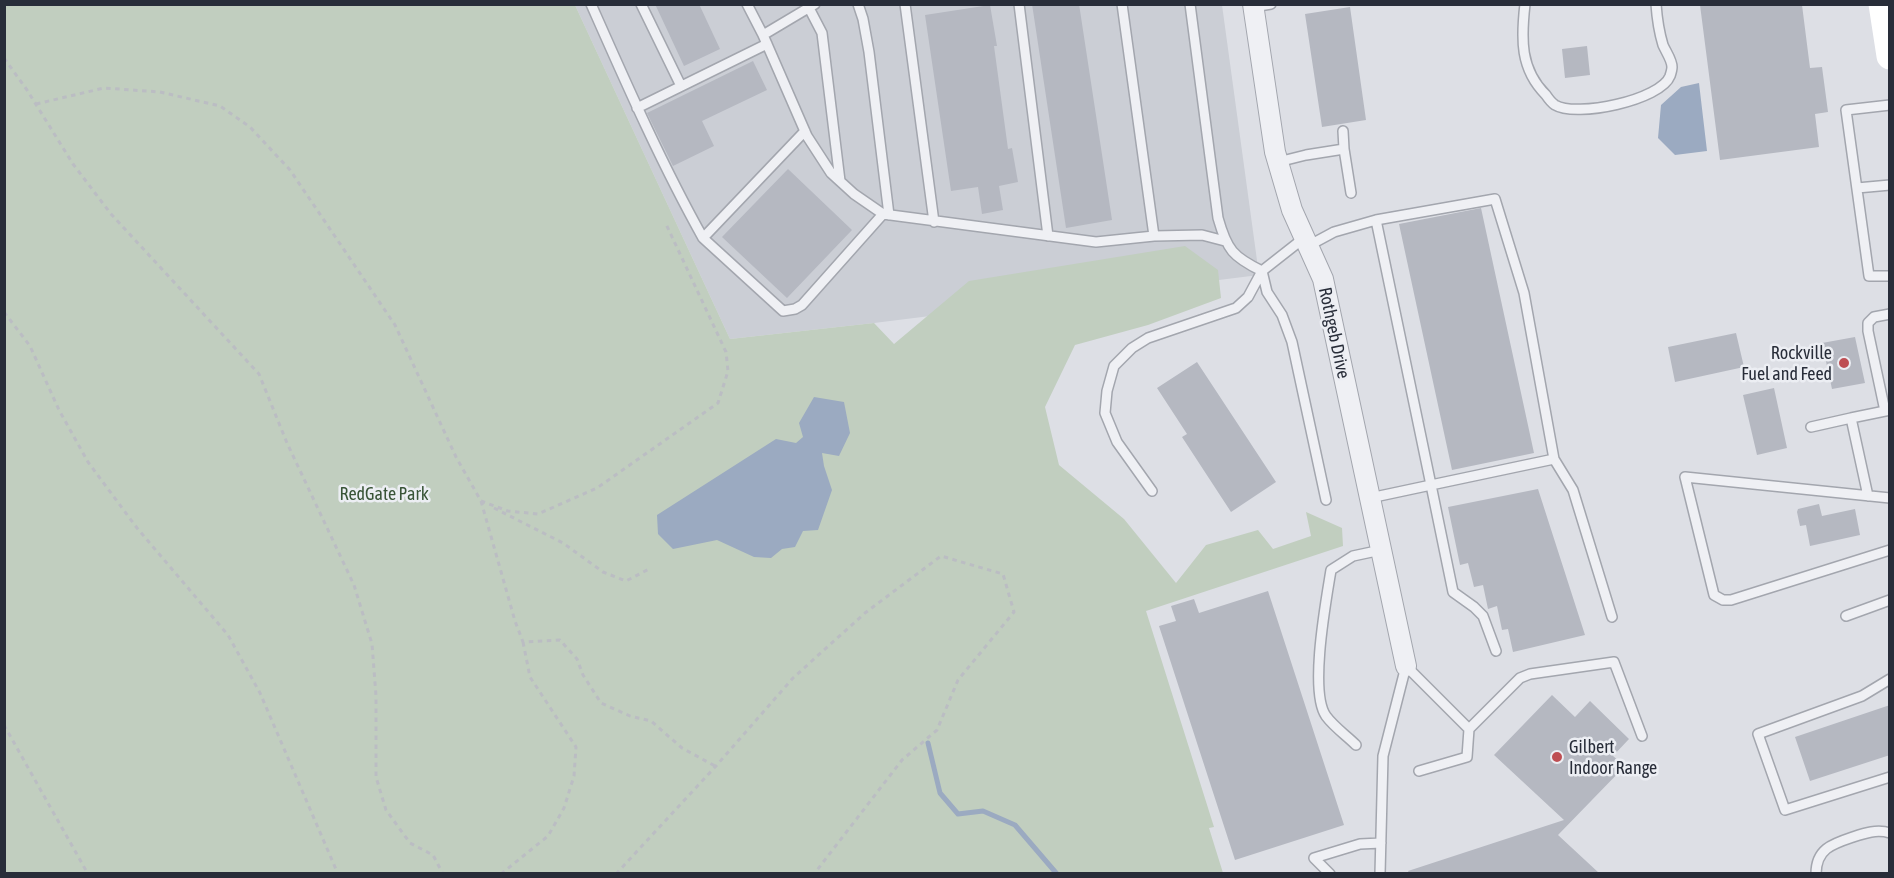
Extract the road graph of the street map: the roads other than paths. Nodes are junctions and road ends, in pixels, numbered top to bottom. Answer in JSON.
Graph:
{"nodes":[{"id":1,"x":591,"y":4,"type":"edge"},
{"id":2,"x":641,"y":4,"type":"edge"},
{"id":3,"x":747,"y":4,"type":"edge"},
{"id":4,"x":858,"y":4,"type":"edge"},
{"id":5,"x":905,"y":4,"type":"edge"},
{"id":6,"x":1019,"y":4,"type":"edge"},
{"id":7,"x":1122,"y":4,"type":"edge"},
{"id":8,"x":1190,"y":4,"type":"edge"},
{"id":9,"x":1525,"y":4,"type":"edge"},
{"id":10,"x":1656,"y":4,"type":"edge"},
{"id":11,"x":1882,"y":4,"type":"edge"},
{"id":12,"x":1259,"y":5,"type":"edge"},
{"id":13,"x":812,"y":6,"type":"edge"},
{"id":14,"x":765,"y":40,"type":"junction"},
{"id":15,"x":1890,"y":56,"type":"edge"},
{"id":16,"x":681,"y":86,"type":"junction"},
{"id":17,"x":1890,"y":105,"type":"edge"},
{"id":18,"x":637,"y":108,"type":"junction"},
{"id":19,"x":805,"y":131,"type":"junction"},
{"id":20,"x":1343,"y":131,"type":"dead end"},
{"id":21,"x":1344,"y":149,"type":"junction"},
{"id":22,"x":1278,"y":162,"type":"junction"},
{"id":23,"x":840,"y":181,"type":"junction"},
{"id":24,"x":1890,"y":185,"type":"edge"},
{"id":25,"x":1857,"y":188,"type":"junction"},
{"id":26,"x":1352,"y":193,"type":"dead end"},
{"id":27,"x":886,"y":214,"type":"junction"},
{"id":28,"x":1376,"y":220,"type":"junction"},
{"id":29,"x":934,"y":222,"type":"junction"},
{"id":30,"x":1048,"y":236,"type":"junction"},
{"id":31,"x":1154,"y":236,"type":"junction"},
{"id":32,"x":703,"y":238,"type":"junction"},
{"id":33,"x":1225,"y":241,"type":"junction"},
{"id":34,"x":1306,"y":242,"type":"junction"},
{"id":35,"x":1263,"y":271,"type":"junction"},
{"id":36,"x":1890,"y":276,"type":"edge"},
{"id":37,"x":1890,"y":314,"type":"edge"},
{"id":38,"x":1887,"y":410,"type":"edge"},
{"id":39,"x":1851,"y":418,"type":"junction"},
{"id":40,"x":1811,"y":427,"type":"dead end"},
{"id":41,"x":1554,"y":459,"type":"junction"},
{"id":42,"x":1431,"y":485,"type":"junction"},
{"id":43,"x":1152,"y":491,"type":"dead end"},
{"id":44,"x":1868,"y":496,"type":"junction"},
{"id":45,"x":1370,"y":498,"type":"junction"},
{"id":46,"x":1890,"y":498,"type":"edge"},
{"id":47,"x":1326,"y":500,"type":"dead end"},
{"id":48,"x":1381,"y":550,"type":"junction"},
{"id":49,"x":1890,"y":550,"type":"edge"},
{"id":50,"x":1890,"y":600,"type":"edge"},
{"id":51,"x":1846,"y":616,"type":"dead end"},
{"id":52,"x":1612,"y":617,"type":"dead end"},
{"id":53,"x":1496,"y":651,"type":"dead end"},
{"id":54,"x":1406,"y":666,"type":"junction"},
{"id":55,"x":1890,"y":679,"type":"edge"},
{"id":56,"x":1469,"y":729,"type":"junction"},
{"id":57,"x":1642,"y":736,"type":"dead end"},
{"id":58,"x":1356,"y":745,"type":"dead end"},
{"id":59,"x":1419,"y":771,"type":"dead end"},
{"id":60,"x":1890,"y":777,"type":"edge"},
{"id":61,"x":1890,"y":833,"type":"edge"},
{"id":62,"x":1381,"y":843,"type":"junction"},
{"id":63,"x":1330,"y":873,"type":"edge"},
{"id":64,"x":1380,"y":873,"type":"edge"},
{"id":65,"x":1816,"y":873,"type":"edge"}],
"edges":[{"from":1,"to":18,"type":"lane"},
{"from":2,"to":16,"type":"lane"},
{"from":3,"to":14,"type":"lane"},
{"from":4,"to":27,"type":"lane"},
{"from":5,"to":29,"type":"lane"},
{"from":6,"to":30,"type":"lane"},
{"from":7,"to":31,"type":"lane"},
{"from":8,"to":33,"type":"lane"},
{"from":9,"to":10,"type":"lane"},
{"from":11,"to":15,"type":"street"},
{"from":12,"to":22,"type":"street","name":"Rothgeb Drive"},
{"from":13,"to":14,"type":"lane"},
{"from":13,"to":23,"type":"lane"},
{"from":14,"to":16,"type":"lane"},
{"from":14,"to":19,"type":"lane"},
{"from":16,"to":18,"type":"lane"},
{"from":17,"to":25,"type":"lane"},
{"from":18,"to":32,"type":"lane"},
{"from":19,"to":23,"type":"lane"},
{"from":19,"to":32,"type":"lane"},
{"from":20,"to":21,"type":"lane"},
{"from":21,"to":22,"type":"lane"},
{"from":21,"to":26,"type":"lane"},
{"from":22,"to":34,"type":"street","name":"Rothgeb Drive"},
{"from":23,"to":27,"type":"lane"},
{"from":24,"to":25,"type":"lane"},
{"from":25,"to":36,"type":"lane"},
{"from":27,"to":29,"type":"lane"},
{"from":27,"to":32,"type":"lane"},
{"from":28,"to":34,"type":"lane"},
{"from":28,"to":41,"type":"lane"},
{"from":28,"to":42,"type":"lane"},
{"from":29,"to":30,"type":"lane"},
{"from":30,"to":31,"type":"lane"},
{"from":31,"to":33,"type":"lane"},
{"from":33,"to":35,"type":"lane"},
{"from":34,"to":35,"type":"lane"},
{"from":34,"to":45,"type":"street","name":"Rothgeb Drive"},
{"from":35,"to":43,"type":"lane"},
{"from":35,"to":47,"type":"lane"},
{"from":37,"to":38,"type":"lane"},
{"from":38,"to":39,"type":"lane"},
{"from":39,"to":40,"type":"lane"},
{"from":39,"to":44,"type":"lane"},
{"from":41,"to":42,"type":"lane"},
{"from":41,"to":52,"type":"lane"},
{"from":42,"to":45,"type":"lane"},
{"from":42,"to":53,"type":"lane"},
{"from":44,"to":46,"type":"lane"},
{"from":44,"to":49,"type":"lane"},
{"from":45,"to":48,"type":"street","name":"Rothgeb Drive"},
{"from":48,"to":54,"type":"street","name":"Rothgeb Drive"},
{"from":48,"to":58,"type":"lane"},
{"from":50,"to":51,"type":"lane"},
{"from":54,"to":56,"type":"lane"},
{"from":54,"to":62,"type":"lane"},
{"from":55,"to":60,"type":"lane"},
{"from":56,"to":57,"type":"lane"},
{"from":56,"to":59,"type":"lane"},
{"from":61,"to":65,"type":"lane"},
{"from":62,"to":63,"type":"lane"},
{"from":62,"to":64,"type":"lane"}]}
